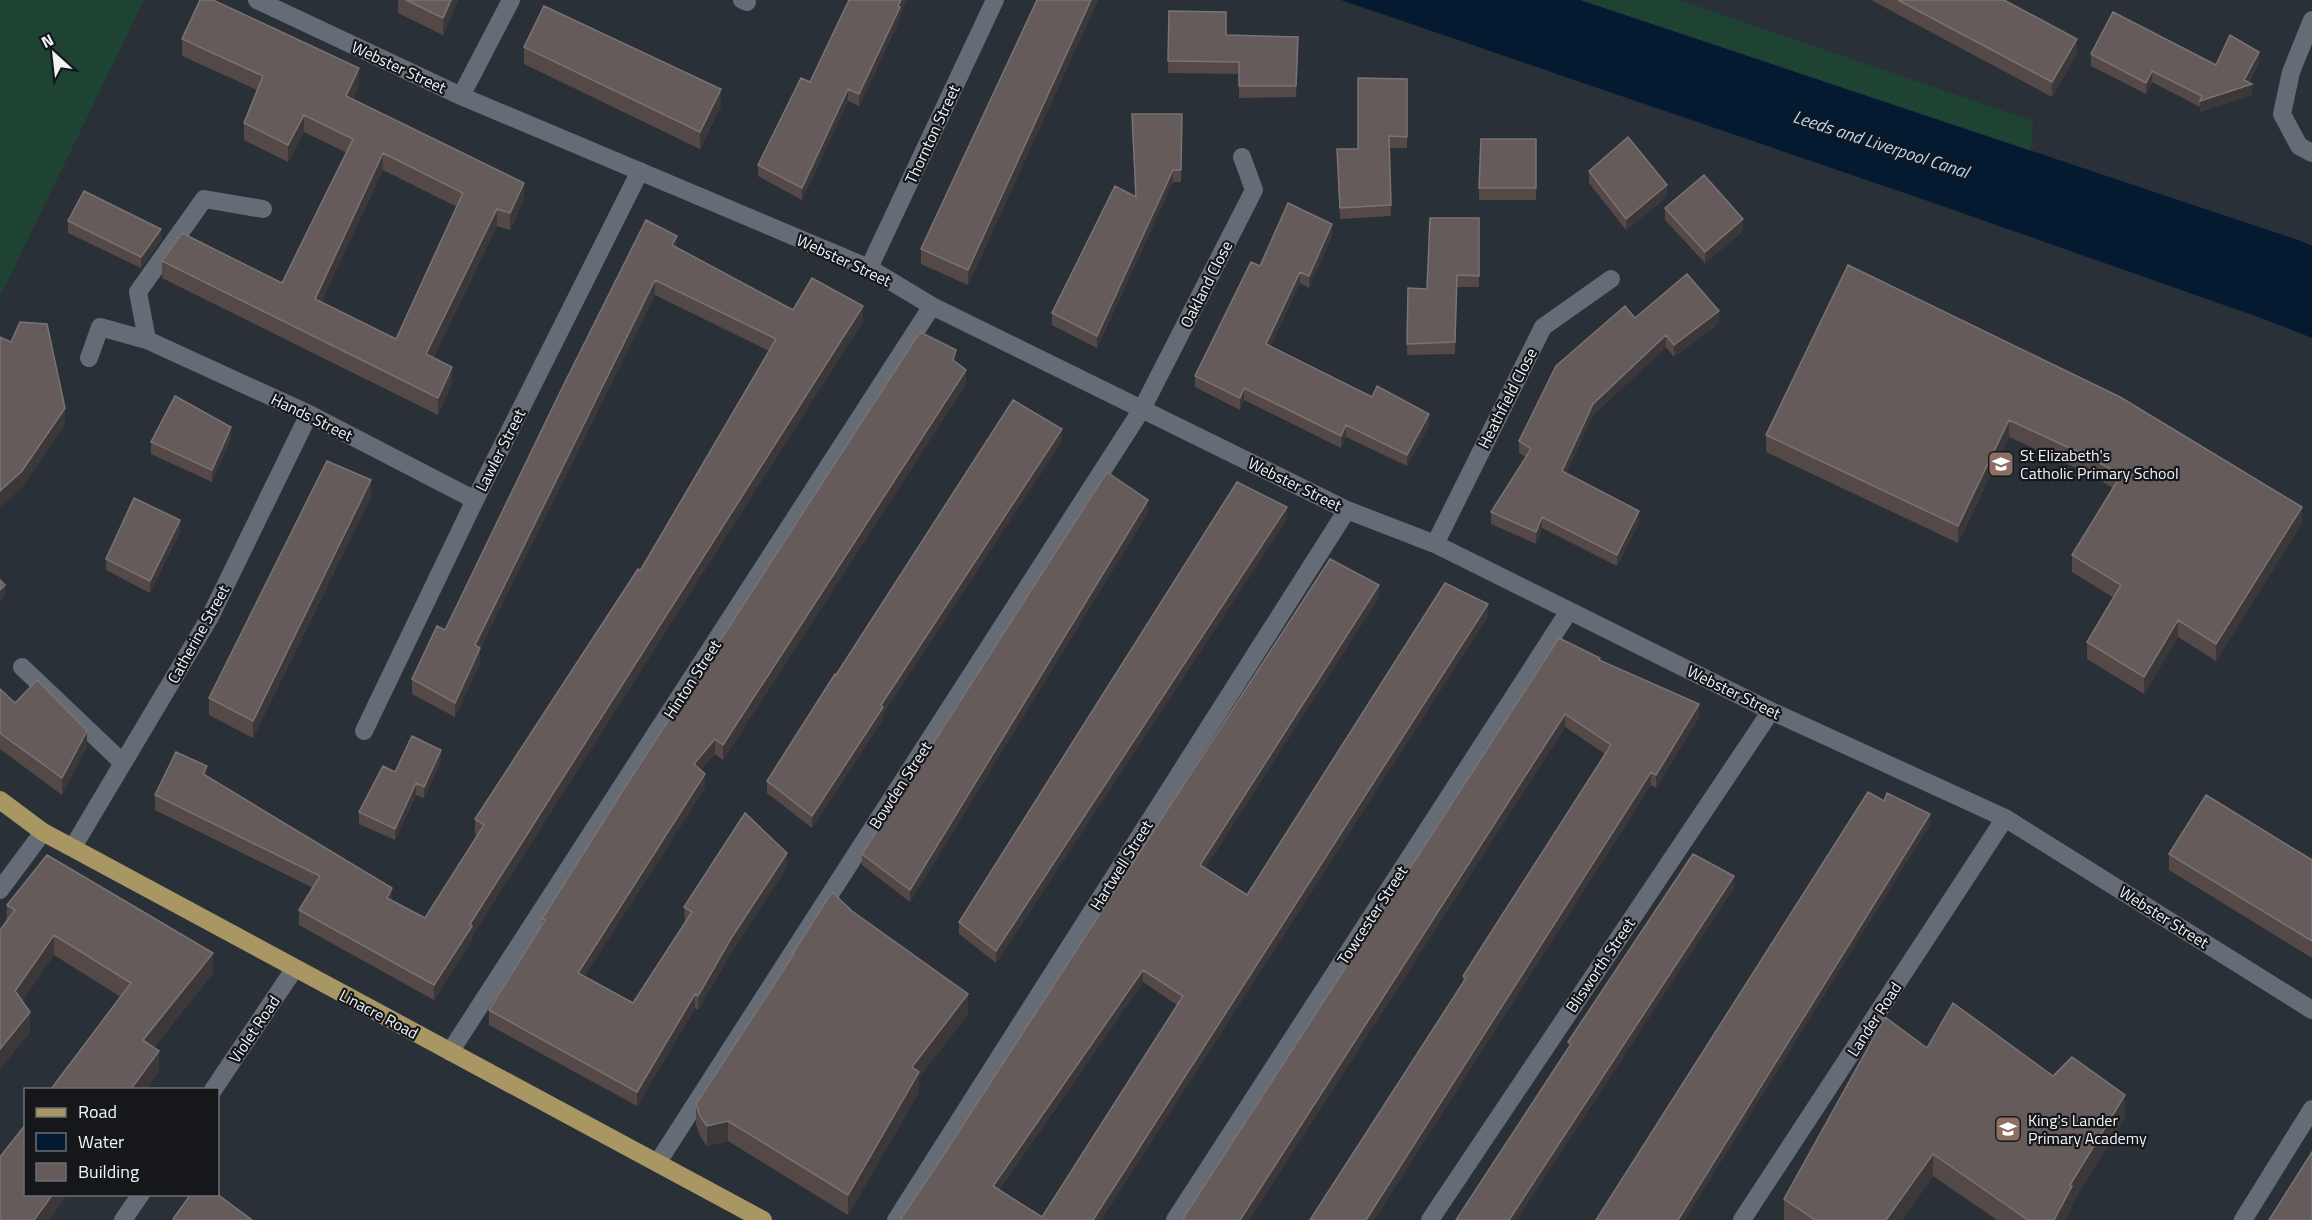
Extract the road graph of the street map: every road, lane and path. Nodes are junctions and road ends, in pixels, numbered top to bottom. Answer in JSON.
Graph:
{"nodes":[{"id":1,"x":257,"y":0,"type":"edge"},
{"id":2,"x":511,"y":0,"type":"edge"},
{"id":3,"x":995,"y":0,"type":"edge"},
{"id":4,"x":2312,"y":20,"type":"edge"},
{"id":5,"x":461,"y":96,"type":"junction"},
{"id":6,"x":2312,"y":153,"type":"edge"},
{"id":7,"x":1242,"y":157,"type":"dead end"},
{"id":8,"x":640,"y":171,"type":"junction"},
{"id":9,"x":263,"y":209,"type":"dead end"},
{"id":10,"x":869,"y":268,"type":"junction"},
{"id":11,"x":1611,"y":279,"type":"dead end"},
{"id":12,"x":932,"y":306,"type":"junction"},
{"id":13,"x":147,"y":340,"type":"junction"},
{"id":14,"x":89,"y":358,"type":"dead end"},
{"id":15,"x":1142,"y":409,"type":"junction"},
{"id":16,"x":309,"y":414,"type":"junction"},
{"id":17,"x":475,"y":500,"type":"junction"},
{"id":18,"x":1347,"y":510,"type":"junction"},
{"id":19,"x":1435,"y":544,"type":"junction"},
{"id":20,"x":1569,"y":610,"type":"junction"},
{"id":21,"x":22,"y":667,"type":"dead end"},
{"id":22,"x":1771,"y":711,"type":"junction"},
{"id":23,"x":364,"y":730,"type":"dead end"},
{"id":24,"x":123,"y":763,"type":"junction"},
{"id":25,"x":0,"y":800,"type":"edge"},
{"id":26,"x":2005,"y":818,"type":"junction"},
{"id":27,"x":43,"y":832,"type":"junction"},
{"id":28,"x":73,"y":847,"type":"junction"},
{"id":29,"x":0,"y":890,"type":"edge"},
{"id":30,"x":295,"y":968,"type":"junction"},
{"id":31,"x":2312,"y":1010,"type":"edge"},
{"id":32,"x":450,"y":1052,"type":"junction"},
{"id":33,"x":214,"y":1088,"type":"edge"},
{"id":34,"x":2312,"y":1109,"type":"edge"},
{"id":35,"x":658,"y":1162,"type":"junction"},
{"id":36,"x":140,"y":1196,"type":"edge"},
{"id":37,"x":130,"y":1218,"type":"edge"},
{"id":38,"x":763,"y":1220,"type":"edge"},
{"id":39,"x":896,"y":1220,"type":"edge"},
{"id":40,"x":1175,"y":1220,"type":"edge"},
{"id":41,"x":1430,"y":1220,"type":"edge"},
{"id":42,"x":1742,"y":1220,"type":"edge"},
{"id":43,"x":2243,"y":1220,"type":"edge"}],
"edges":[{"from":1,"to":5,"type":"street","name":"Webster Street"},
{"from":2,"to":5,"type":"street"},
{"from":3,"to":10,"type":"street","name":"Thornton Street"},
{"from":4,"to":6,"type":"street"},
{"from":5,"to":8,"type":"street","name":"Webster Street"},
{"from":7,"to":15,"type":"street","name":"Oakland Close"},
{"from":8,"to":10,"type":"street","name":"Webster Street"},
{"from":8,"to":17,"type":"street","name":"Lawler Street"},
{"from":9,"to":13,"type":"street"},
{"from":10,"to":12,"type":"street","name":"Webster Street"},
{"from":11,"to":19,"type":"street","name":"Heathfield Close"},
{"from":12,"to":15,"type":"street","name":"Webster Street"},
{"from":12,"to":32,"type":"street","name":"Hinton Street"},
{"from":13,"to":14,"type":"street","name":"Hands Street"},
{"from":13,"to":16,"type":"street","name":"Hands Street"},
{"from":15,"to":18,"type":"street","name":"Webster Street"},
{"from":15,"to":35,"type":"street","name":"Bowden Street"},
{"from":16,"to":17,"type":"street","name":"Hands Street"},
{"from":16,"to":24,"type":"street","name":"Catherine Street"},
{"from":17,"to":23,"type":"street","name":"Lawler Street"},
{"from":18,"to":19,"type":"street","name":"Webster Street"},
{"from":18,"to":39,"type":"street","name":"Hartwell Street"},
{"from":19,"to":20,"type":"street","name":"Webster Street"},
{"from":20,"to":22,"type":"street","name":"Webster Street"},
{"from":20,"to":40,"type":"street","name":"Towcester Street"},
{"from":21,"to":24,"type":"street"},
{"from":22,"to":26,"type":"street","name":"Webster Street"},
{"from":22,"to":41,"type":"street","name":"Blisworth Street"},
{"from":24,"to":28,"type":"street","name":"Catherine Street"},
{"from":25,"to":27,"type":"main road","name":"Linacre Road"},
{"from":26,"to":31,"type":"street","name":"Webster Street"},
{"from":26,"to":42,"type":"street","name":"Lander Road"},
{"from":27,"to":28,"type":"main road","name":"Linacre Road"},
{"from":27,"to":29,"type":"street"},
{"from":28,"to":30,"type":"main road","name":"Linacre Road"},
{"from":30,"to":32,"type":"main road","name":"Linacre Road"},
{"from":30,"to":33,"type":"street","name":"Violet Road"},
{"from":32,"to":35,"type":"main road","name":"Linacre Road"},
{"from":34,"to":43,"type":"street"},
{"from":35,"to":38,"type":"main road","name":"Linacre Road"},
{"from":36,"to":37,"type":"street"}]}
